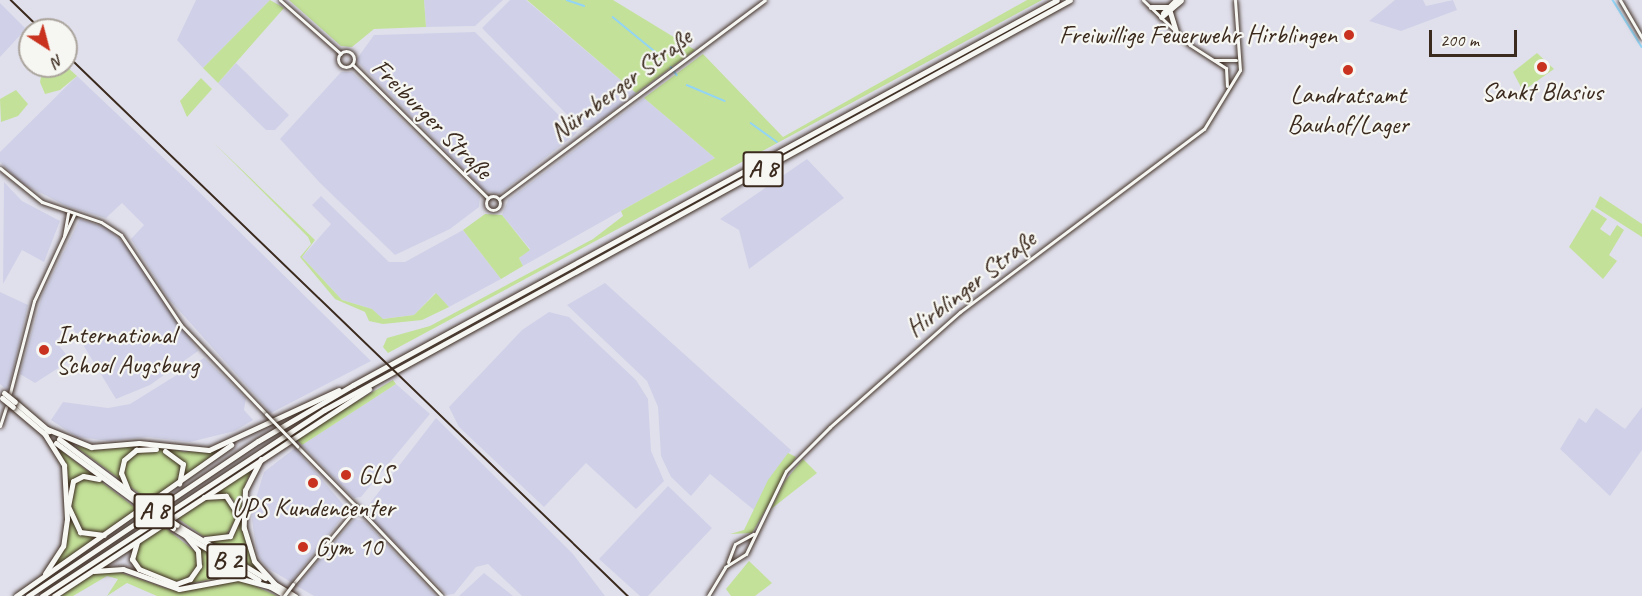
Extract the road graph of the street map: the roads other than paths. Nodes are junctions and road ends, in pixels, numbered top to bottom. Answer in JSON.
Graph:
{"nodes":[{"id":1,"x":280,"y":0,"type":"edge"},
{"id":2,"x":765,"y":0,"type":"edge"},
{"id":3,"x":1057,"y":0,"type":"edge"},
{"id":4,"x":1070,"y":0,"type":"edge"},
{"id":5,"x":1143,"y":0,"type":"edge"},
{"id":6,"x":1176,"y":0,"type":"edge"},
{"id":7,"x":1181,"y":0,"type":"edge"},
{"id":8,"x":1235,"y":0,"type":"edge"},
{"id":9,"x":1620,"y":0,"type":"edge"},
{"id":10,"x":1151,"y":7,"type":"junction"},
{"id":11,"x":1170,"y":9,"type":"junction"},
{"id":12,"x":1161,"y":17,"type":"junction"},
{"id":13,"x":1176,"y":32,"type":"junction"},
{"id":14,"x":1642,"y":38,"type":"edge"},
{"id":15,"x":341,"y":54,"type":"junction"},
{"id":16,"x":1212,"y":60,"type":"junction"},
{"id":17,"x":1236,"y":60,"type":"junction"},
{"id":18,"x":1227,"y":62,"type":"junction"},
{"id":19,"x":352,"y":64,"type":"junction"},
{"id":20,"x":1226,"y":68,"type":"junction"},
{"id":21,"x":1228,"y":73,"type":"junction"},
{"id":22,"x":1235,"y":74,"type":"junction"},
{"id":23,"x":1227,"y":91,"type":"junction"},
{"id":24,"x":0,"y":168,"type":"edge"},
{"id":25,"x":488,"y":198,"type":"junction"},
{"id":26,"x":500,"y":199,"type":"junction"},
{"id":27,"x":68,"y":213,"type":"junction"},
{"id":28,"x":74,"y":215,"type":"junction"},
{"id":29,"x":63,"y":243,"type":"junction"},
{"id":30,"x":382,"y":378,"type":"junction"},
{"id":31,"x":353,"y":385,"type":"junction"},
{"id":32,"x":3,"y":394,"type":"edge"},
{"id":33,"x":12,"y":406,"type":"junction"},
{"id":34,"x":0,"y":426,"type":"edge"},
{"id":35,"x":45,"y":431,"type":"junction"},
{"id":36,"x":240,"y":438,"type":"junction"},
{"id":37,"x":269,"y":452,"type":"junction"},
{"id":38,"x":117,"y":490,"type":"junction"},
{"id":39,"x":171,"y":491,"type":"junction"},
{"id":40,"x":131,"y":494,"type":"junction"},
{"id":41,"x":195,"y":501,"type":"junction"},
{"id":42,"x":139,"y":502,"type":"junction"},
{"id":43,"x":354,"y":504,"type":"junction"},
{"id":44,"x":354,"y":511,"type":"junction"},
{"id":45,"x":361,"y":511,"type":"junction"},
{"id":46,"x":759,"y":525,"type":"junction"},
{"id":47,"x":175,"y":526,"type":"junction"},
{"id":48,"x":112,"y":532,"type":"junction"},
{"id":49,"x":184,"y":534,"type":"junction"},
{"id":50,"x":144,"y":535,"type":"junction"},
{"id":51,"x":196,"y":536,"type":"junction"},
{"id":52,"x":743,"y":543,"type":"junction"},
{"id":53,"x":747,"y":548,"type":"junction"},
{"id":54,"x":733,"y":551,"type":"junction"},
{"id":55,"x":738,"y":556,"type":"junction"},
{"id":56,"x":725,"y":567,"type":"junction"},
{"id":57,"x":84,"y":575,"type":"junction"},
{"id":58,"x":48,"y":577,"type":"junction"},
{"id":59,"x":273,"y":586,"type":"junction"},
{"id":60,"x":55,"y":592,"type":"edge"},
{"id":61,"x":15,"y":596,"type":"edge"},
{"id":62,"x":28,"y":596,"type":"edge"},
{"id":63,"x":42,"y":596,"type":"edge"},
{"id":64,"x":285,"y":596,"type":"edge"},
{"id":65,"x":295,"y":596,"type":"edge"},
{"id":66,"x":442,"y":596,"type":"edge"},
{"id":67,"x":708,"y":596,"type":"edge"}],
"edges":[{"from":1,"to":15,"type":"street"},
{"from":2,"to":26,"type":"street","name":"Nürnberger Straße"},
{"from":3,"to":31,"type":"highway","number":"A 8"},
{"from":4,"to":30,"type":"highway","number":"A 8"},
{"from":5,"to":10,"type":"street"},
{"from":6,"to":11,"type":"highway"},
{"from":7,"to":11,"type":"highway"},
{"from":8,"to":17,"type":"street"},
{"from":9,"to":14,"type":"street"},
{"from":10,"to":11,"type":"highway"},
{"from":10,"to":12,"type":"street"},
{"from":11,"to":12,"type":"highway"},
{"from":11,"to":13,"type":"highway"},
{"from":12,"to":13,"type":"street"},
{"from":13,"to":16,"type":"street"},
{"from":15,"to":19,"type":"street"},
{"from":15,"to":19,"type":"street"},
{"from":16,"to":18,"type":"street"},
{"from":16,"to":20,"type":"street"},
{"from":17,"to":18,"type":"street"},
{"from":17,"to":22,"type":"street"},
{"from":18,"to":20,"type":"street"},
{"from":19,"to":25,"type":"street","name":"Freiburger Straße"},
{"from":20,"to":21,"type":"street"},
{"from":21,"to":22,"type":"street"},
{"from":21,"to":23,"type":"street"},
{"from":22,"to":23,"type":"street","name":"Hirblinger Straße"},
{"from":23,"to":46,"type":"street","name":"Hirblinger Straße"},
{"from":24,"to":27,"type":"street"},
{"from":25,"to":26,"type":"street"},
{"from":25,"to":26,"type":"street"},
{"from":27,"to":28,"type":"street"},
{"from":27,"to":29,"type":"street"},
{"from":28,"to":29,"type":"street"},
{"from":28,"to":43,"type":"street","bridge":true},
{"from":29,"to":32,"type":"street"},
{"from":30,"to":37,"type":"highway"},
{"from":30,"to":60,"type":"highway","number":"A 8"},
{"from":31,"to":36,"type":"highway"},
{"from":31,"to":58,"type":"highway","number":"A 8"},
{"from":32,"to":33,"type":"highway","bridge":true},
{"from":33,"to":34,"type":"street"},
{"from":33,"to":35,"type":"highway"},
{"from":35,"to":36,"type":"highway"},
{"from":35,"to":38,"type":"highway"},
{"from":35,"to":40,"type":"highway"},
{"from":35,"to":58,"type":"highway"},
{"from":36,"to":39,"type":"highway"},
{"from":37,"to":41,"type":"highway"},
{"from":37,"to":59,"type":"highway"},
{"from":38,"to":42,"type":"highway"},
{"from":38,"to":48,"type":"highway"},
{"from":39,"to":40,"type":"highway"},
{"from":39,"to":48,"type":"highway"},
{"from":40,"to":42,"type":"highway"},
{"from":41,"to":50,"type":"highway"},
{"from":41,"to":51,"type":"highway"},
{"from":42,"to":47,"type":"highway","bridge":true},
{"from":43,"to":44,"type":"street"},
{"from":43,"to":45,"type":"street"},
{"from":44,"to":45,"type":"street"},
{"from":44,"to":64,"type":"street","bridge":true},
{"from":45,"to":66,"type":"street"},
{"from":46,"to":52,"type":"street","name":"Hirblinger Straße"},
{"from":46,"to":53,"type":"street","name":"Hirblinger Straße"},
{"from":47,"to":49,"type":"highway","number":"B 2"},
{"from":47,"to":51,"type":"highway","number":"B 2"},
{"from":48,"to":58,"type":"highway"},
{"from":49,"to":50,"type":"highway"},
{"from":49,"to":59,"type":"highway","number":"B 2"},
{"from":50,"to":57,"type":"highway"},
{"from":51,"to":59,"type":"highway","number":"B 2"},
{"from":52,"to":53,"type":"street"},
{"from":52,"to":54,"type":"street","name":"Hirblinger Straße"},
{"from":53,"to":55,"type":"street","name":"Hirblinger Straße"},
{"from":54,"to":55,"type":"street"},
{"from":54,"to":56,"type":"street","name":"Hirblinger Straße"},
{"from":55,"to":56,"type":"street","name":"Hirblinger Straße"},
{"from":56,"to":67,"type":"street","name":"Hirblinger Straße"},
{"from":57,"to":59,"type":"highway"},
{"from":57,"to":60,"type":"highway"},
{"from":58,"to":61,"type":"highway"},
{"from":58,"to":62,"type":"highway","number":"A 8"},
{"from":59,"to":64,"type":"highway","number":"B 2"},
{"from":59,"to":65,"type":"highway","number":"B 2"},
{"from":60,"to":63,"type":"highway","number":"A 8"}]}
